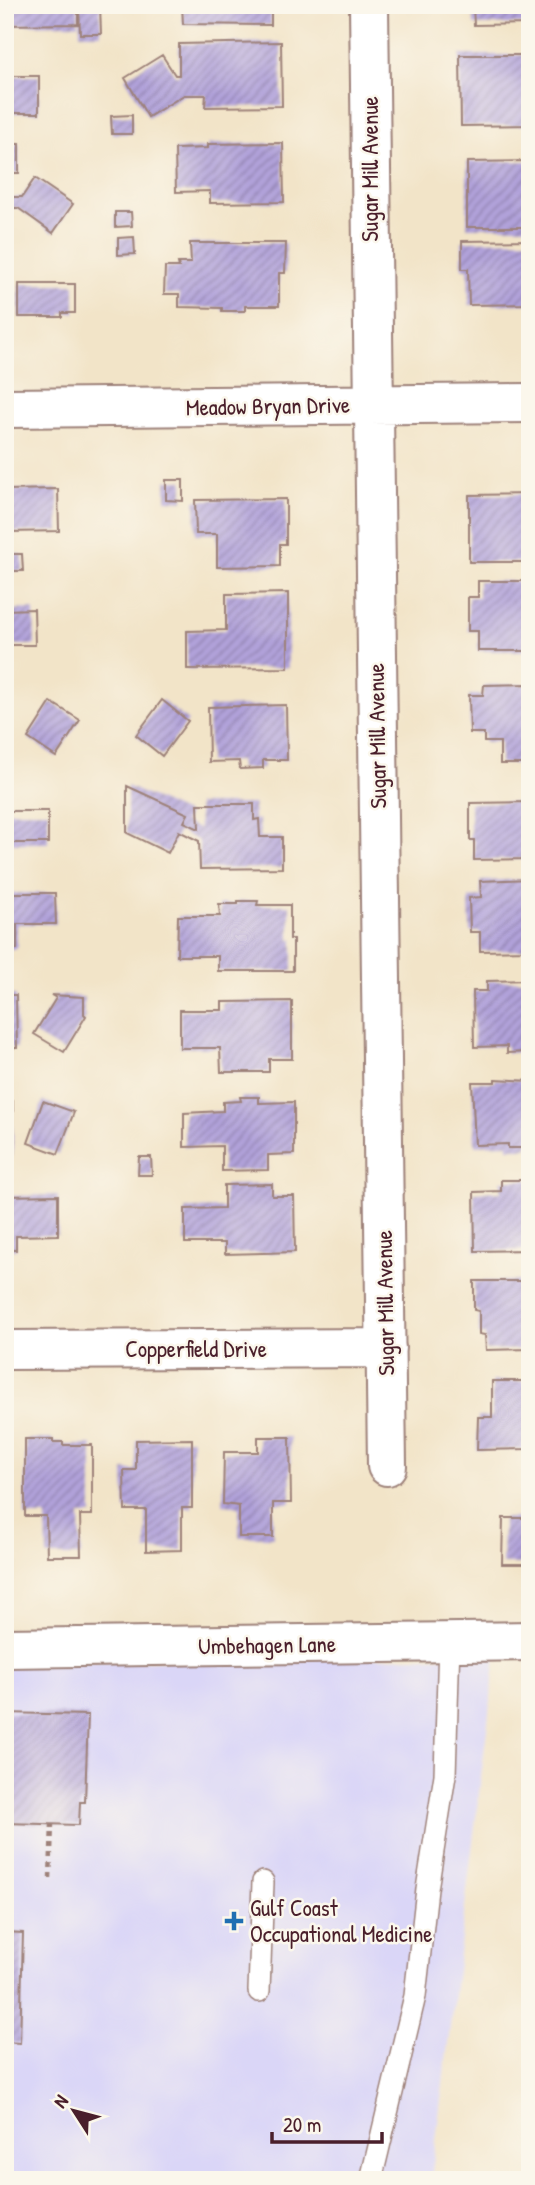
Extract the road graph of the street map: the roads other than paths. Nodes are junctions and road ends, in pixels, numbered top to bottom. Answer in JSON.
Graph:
{"nodes":[{"id":1,"x":369,"y":5,"type":"edge"},
{"id":2,"x":530,"y":403,"type":"edge"},
{"id":3,"x":372,"y":405,"type":"junction"},
{"id":4,"x":5,"y":408,"type":"edge"},
{"id":5,"x":386,"y":1348,"type":"junction"},
{"id":6,"x":5,"y":1350,"type":"edge"},
{"id":7,"x":387,"y":1466,"type":"dead end"},
{"id":8,"x":449,"y":1642,"type":"junction"},
{"id":9,"x":530,"y":1642,"type":"edge"},
{"id":10,"x":5,"y":1648,"type":"edge"},
{"id":11,"x":263,"y":1882,"type":"dead end"},
{"id":12,"x":259,"y":1991,"type":"dead end"},
{"id":13,"x":372,"y":2180,"type":"edge"}],
"edges":[{"from":1,"to":3,"type":"street","name":"Sugar Mill Avenue"},
{"from":2,"to":3,"type":"street","name":"Meadow Bryan Drive"},
{"from":3,"to":4,"type":"street","name":"Meadow Bryan Drive"},
{"from":3,"to":5,"type":"street","name":"Sugar Mill Avenue"},
{"from":5,"to":6,"type":"street","name":"Copperfield Drive"},
{"from":5,"to":7,"type":"street","name":"Sugar Mill Avenue"},
{"from":8,"to":9,"type":"street","name":"Umbehagen Lane"},
{"from":8,"to":10,"type":"street","name":"Umbehagen Lane"},
{"from":8,"to":13,"type":"lane"},
{"from":11,"to":12,"type":"lane"}]}
